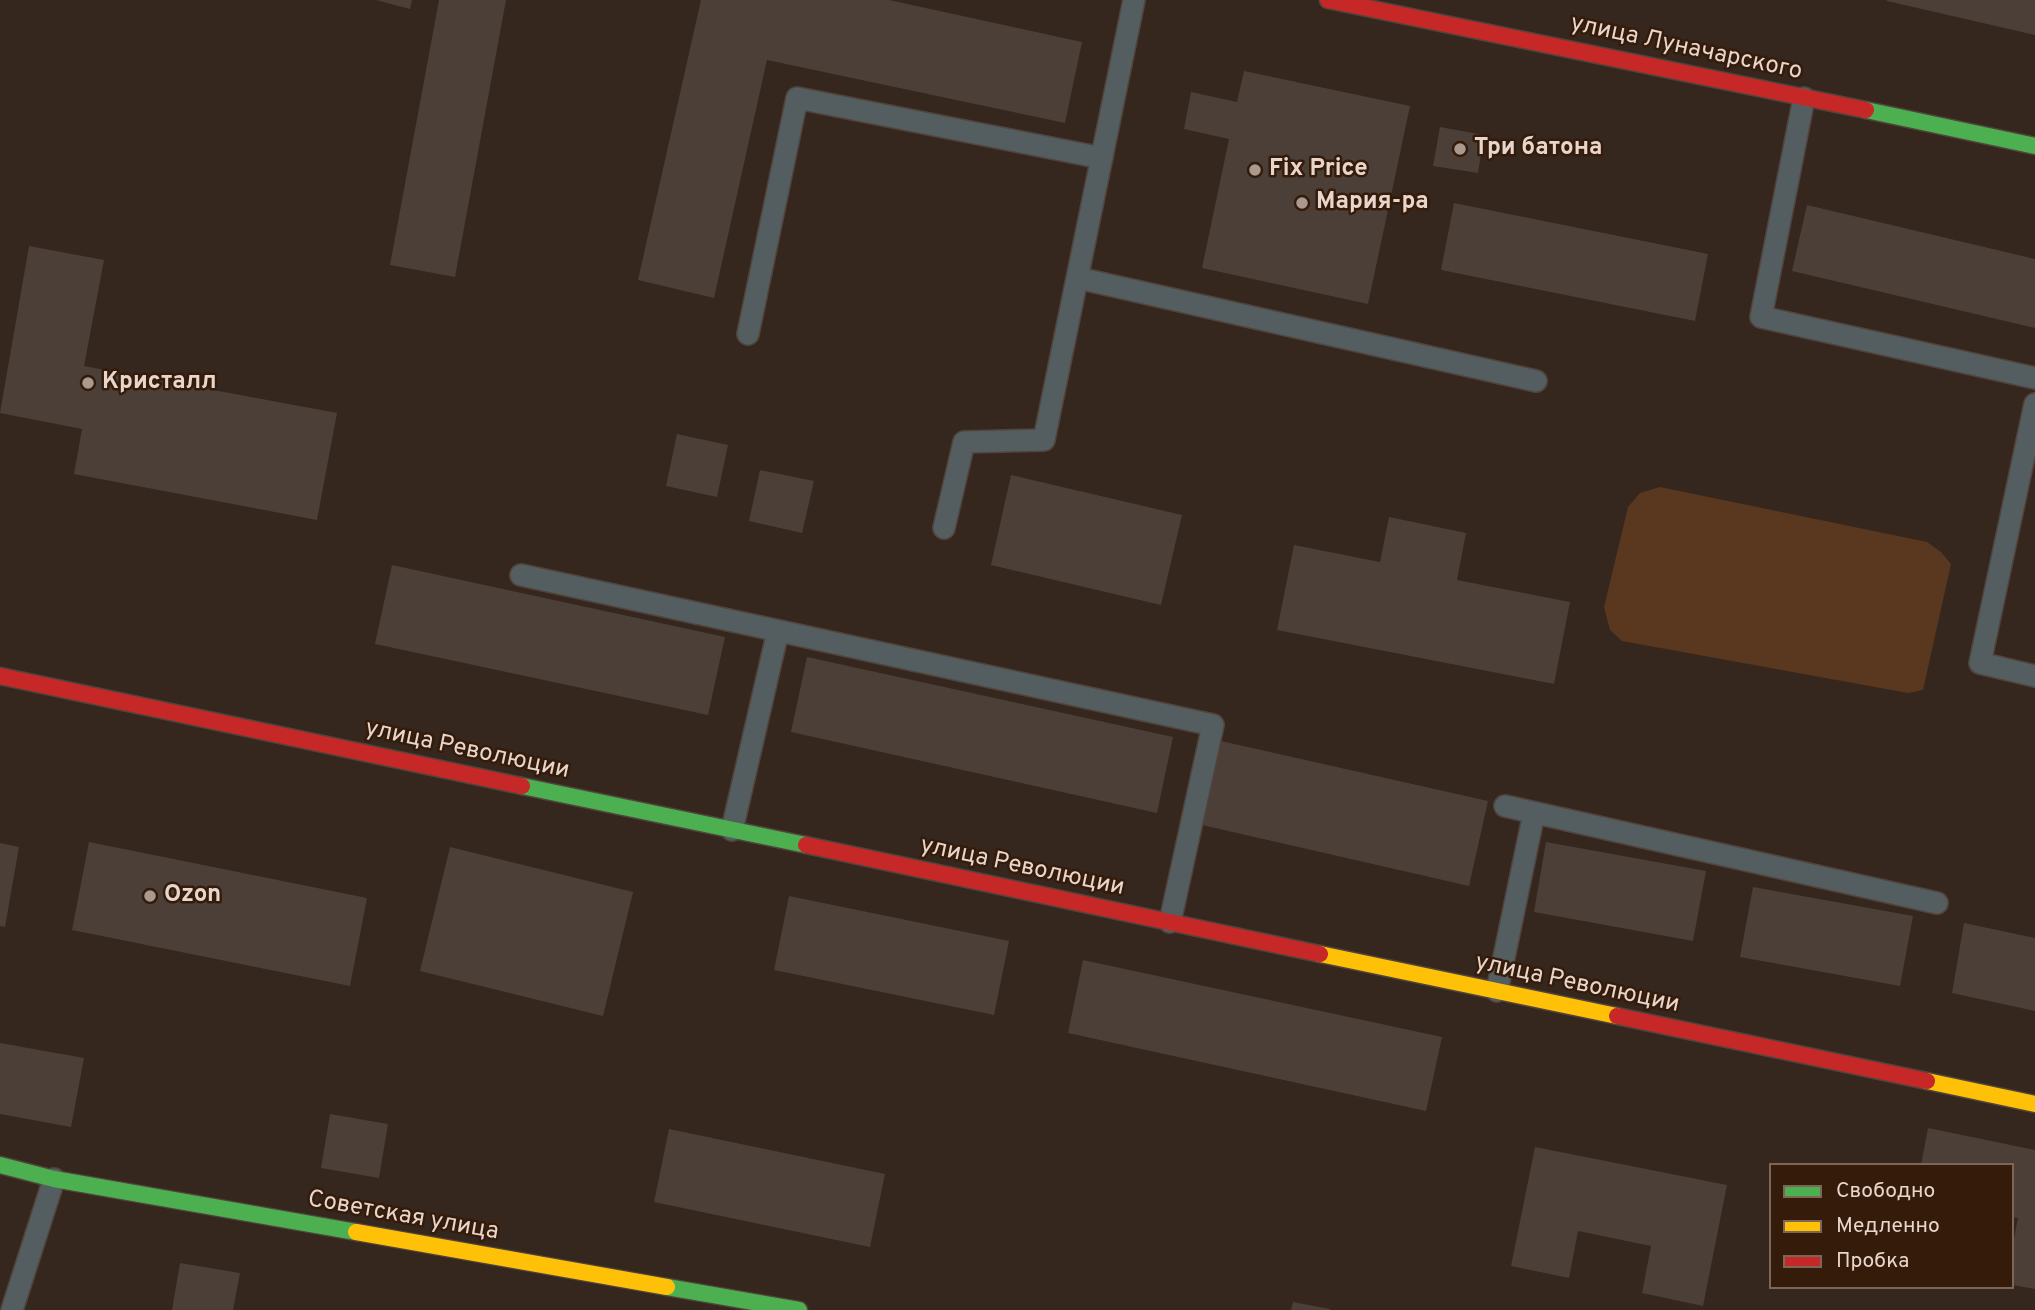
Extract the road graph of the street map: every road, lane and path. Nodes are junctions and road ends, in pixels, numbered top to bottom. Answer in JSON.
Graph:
{"nodes":[{"id":1,"x":1134,"y":0,"type":"edge"},
{"id":2,"x":1328,"y":0,"type":"edge"},
{"id":3,"x":1804,"y":97,"type":"junction"},
{"id":4,"x":2035,"y":146,"type":"edge"},
{"id":5,"x":1102,"y":158,"type":"junction"},
{"id":6,"x":1078,"y":278,"type":"junction"},
{"id":7,"x":748,"y":334,"type":"dead end"},
{"id":8,"x":2035,"y":378,"type":"edge"},
{"id":9,"x":1536,"y":381,"type":"dead end"},
{"id":10,"x":2035,"y":404,"type":"edge"},
{"id":11,"x":944,"y":528,"type":"dead end"},
{"id":12,"x":520,"y":575,"type":"dead end"},
{"id":13,"x":778,"y":631,"type":"junction"},
{"id":14,"x":0,"y":676,"type":"edge"},
{"id":15,"x":2035,"y":676,"type":"edge"},
{"id":16,"x":1505,"y":806,"type":"dead end"},
{"id":17,"x":1534,"y":813,"type":"junction"},
{"id":18,"x":732,"y":831,"type":"junction"},
{"id":19,"x":1937,"y":903,"type":"dead end"},
{"id":20,"x":1170,"y":922,"type":"junction"},
{"id":21,"x":1497,"y":991,"type":"junction"},
{"id":22,"x":2035,"y":1104,"type":"edge"},
{"id":23,"x":0,"y":1165,"type":"edge"},
{"id":24,"x":54,"y":1179,"type":"junction"},
{"id":25,"x":12,"y":1310,"type":"edge"},
{"id":26,"x":799,"y":1310,"type":"edge"}],
"edges":[{"from":1,"to":5,"type":"lane"},
{"from":2,"to":3,"type":"street","name":"улица Луначарского"},
{"from":3,"to":4,"type":"street","name":"улица Луначарского"},
{"from":3,"to":8,"type":"lane"},
{"from":5,"to":6,"type":"lane"},
{"from":5,"to":7,"type":"lane"},
{"from":6,"to":9,"type":"lane"},
{"from":6,"to":11,"type":"lane"},
{"from":10,"to":15,"type":"lane"},
{"from":12,"to":13,"type":"lane"},
{"from":13,"to":18,"type":"lane"},
{"from":13,"to":20,"type":"lane"},
{"from":14,"to":18,"type":"street","name":"улица Революции"},
{"from":16,"to":17,"type":"lane"},
{"from":17,"to":19,"type":"lane"},
{"from":17,"to":21,"type":"lane"},
{"from":18,"to":20,"type":"street","name":"улица Революции"},
{"from":20,"to":21,"type":"street","name":"улица Революции"},
{"from":21,"to":22,"type":"street","name":"улица Революции"},
{"from":23,"to":24,"type":"street","name":"Советская улица"},
{"from":24,"to":25,"type":"lane"},
{"from":24,"to":26,"type":"street","name":"Советская улица"}]}
